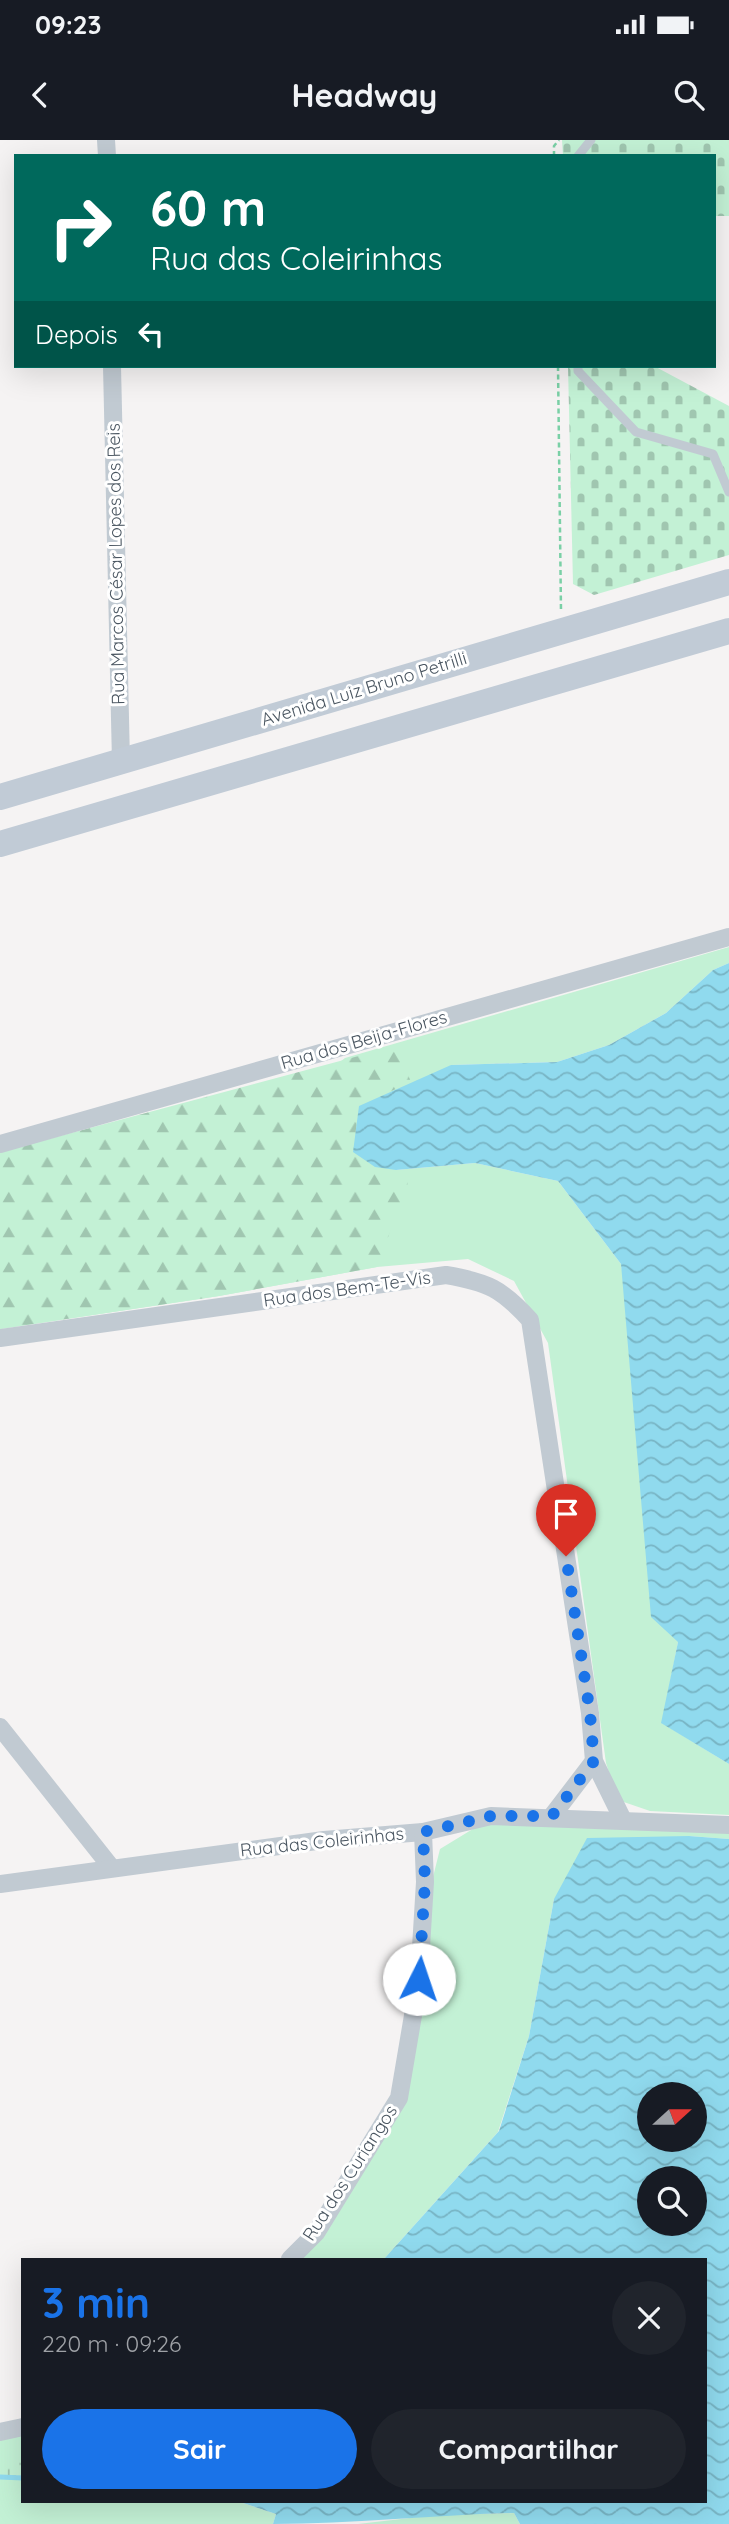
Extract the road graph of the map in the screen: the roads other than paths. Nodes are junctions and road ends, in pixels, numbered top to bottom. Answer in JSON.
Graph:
{"nodes":[{"id":1,"x":591,"y":140,"type":"edge"},
{"id":2,"x":580,"y":154,"type":"edge"},
{"id":3,"x":112,"y":368,"type":"edge"},
{"id":4,"x":578,"y":368,"type":"edge"},
{"id":5,"x":729,"y":492,"type":"edge"},
{"id":6,"x":729,"y":582,"type":"edge"},
{"id":7,"x":729,"y":631,"type":"edge"},
{"id":8,"x":121,"y":762,"type":"junction"},
{"id":9,"x":0,"y":797,"type":"edge"},
{"id":10,"x":0,"y":844,"type":"edge"},
{"id":11,"x":729,"y":937,"type":"edge"},
{"id":12,"x":0,"y":1144,"type":"edge"},
{"id":13,"x":0,"y":1338,"type":"edge"},
{"id":14,"x":0,"y":1727,"type":"edge"},
{"id":15,"x":594,"y":1761,"type":"junction"},
{"id":16,"x":552,"y":1816,"type":"junction"},
{"id":17,"x":623,"y":1820,"type":"junction"},
{"id":18,"x":729,"y":1825,"type":"edge"},
{"id":19,"x":423,"y":1832,"type":"junction"},
{"id":20,"x":111,"y":1867,"type":"junction"},
{"id":21,"x":0,"y":1884,"type":"edge"},
{"id":22,"x":291,"y":2258,"type":"edge"},
{"id":23,"x":21,"y":2427,"type":"edge"},
{"id":24,"x":0,"y":2432,"type":"edge"}],
"edges":[{"from":1,"to":2,"type":"lane"},
{"from":3,"to":8,"type":"street","name":"Rua Marcos César Lopes dos Reis"},
{"from":4,"to":5,"type":"lane"},
{"from":6,"to":8,"type":"main road","name":"Avenida Luiz Bruno Petrilli"},
{"from":7,"to":10,"type":"main road"},
{"from":8,"to":9,"type":"main road","name":"Avenida Luiz Bruno Petrilli"},
{"from":11,"to":12,"type":"street","name":"Rua dos Beija-Flores"},
{"from":13,"to":15,"type":"street","name":"Rua dos Bem-Te-Vis"},
{"from":14,"to":20,"type":"street"},
{"from":15,"to":16,"type":"street"},
{"from":15,"to":17,"type":"street","name":"Rua dos Bem-Te-Vis"},
{"from":16,"to":17,"type":"street","name":"Rua das Coleirinhas"},
{"from":16,"to":19,"type":"street","name":"Rua das Coleirinhas"},
{"from":17,"to":18,"type":"street","name":"Rua das Coleirinhas"},
{"from":19,"to":20,"type":"street","name":"Rua das Coleirinhas"},
{"from":19,"to":22,"type":"street","name":"Rua dos Curiangos"},
{"from":20,"to":21,"type":"street","name":"Rua das Coleirinhas"},
{"from":23,"to":24,"type":"street"}]}
